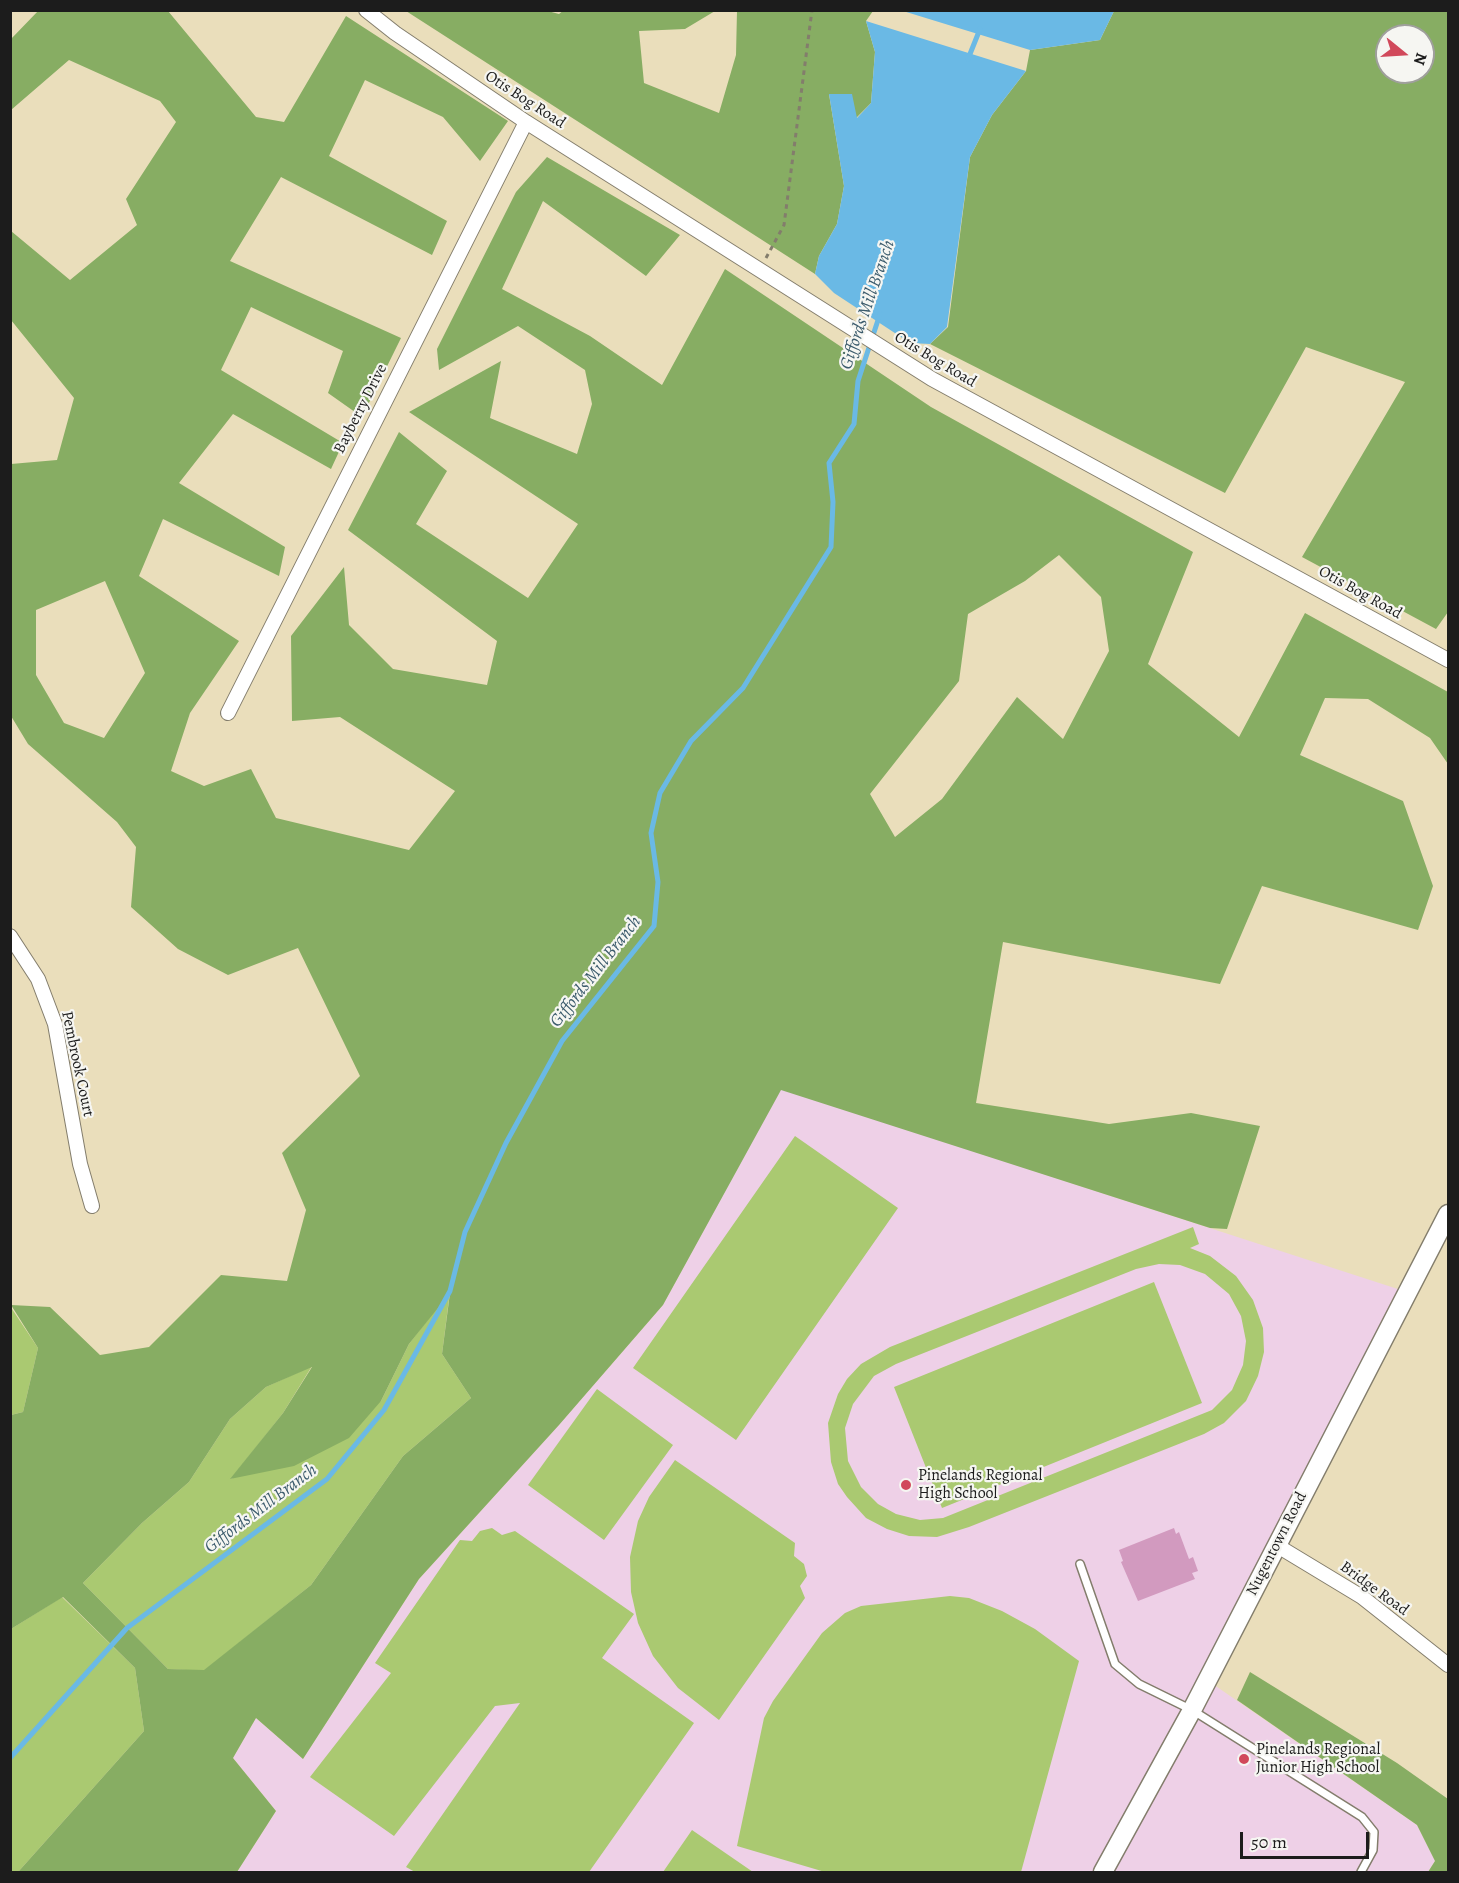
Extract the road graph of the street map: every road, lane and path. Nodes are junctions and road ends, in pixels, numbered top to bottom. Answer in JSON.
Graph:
{"nodes":[{"id":1,"x":366,"y":10,"type":"edge"},
{"id":2,"x":812,"y":10,"type":"edge"},
{"id":3,"x":526,"y":122,"type":"junction"},
{"id":4,"x":759,"y":270,"type":"junction"},
{"id":5,"x":1449,"y":660,"type":"edge"},
{"id":6,"x":228,"y":713,"type":"dead end"},
{"id":7,"x":10,"y":936,"type":"edge"},
{"id":8,"x":92,"y":1206,"type":"dead end"},
{"id":9,"x":1449,"y":1214,"type":"edge"},
{"id":10,"x":1276,"y":1545,"type":"junction"},
{"id":11,"x":1080,"y":1564,"type":"dead end"},
{"id":12,"x":1449,"y":1665,"type":"edge"},
{"id":13,"x":1192,"y":1710,"type":"junction"},
{"id":14,"x":1103,"y":1872,"type":"edge"},
{"id":15,"x":1361,"y":1872,"type":"edge"}],
"edges":[{"from":1,"to":3,"type":"street","name":"Otis Bog Road"},
{"from":2,"to":4,"type":"path"},
{"from":3,"to":4,"type":"street","name":"Otis Bog Road"},
{"from":3,"to":6,"type":"street","name":"Bayberry Drive"},
{"from":4,"to":5,"type":"street","name":"Otis Bog Road"},
{"from":7,"to":8,"type":"street","name":"Pembrook Court"},
{"from":9,"to":10,"type":"street","name":"Nugentown Road"},
{"from":10,"to":12,"type":"street","name":"Bridge Road"},
{"from":10,"to":13,"type":"street","name":"Nugentown Road"},
{"from":11,"to":13,"type":"lane"},
{"from":13,"to":14,"type":"street","name":"Nugentown Road"},
{"from":13,"to":15,"type":"lane"}]}
